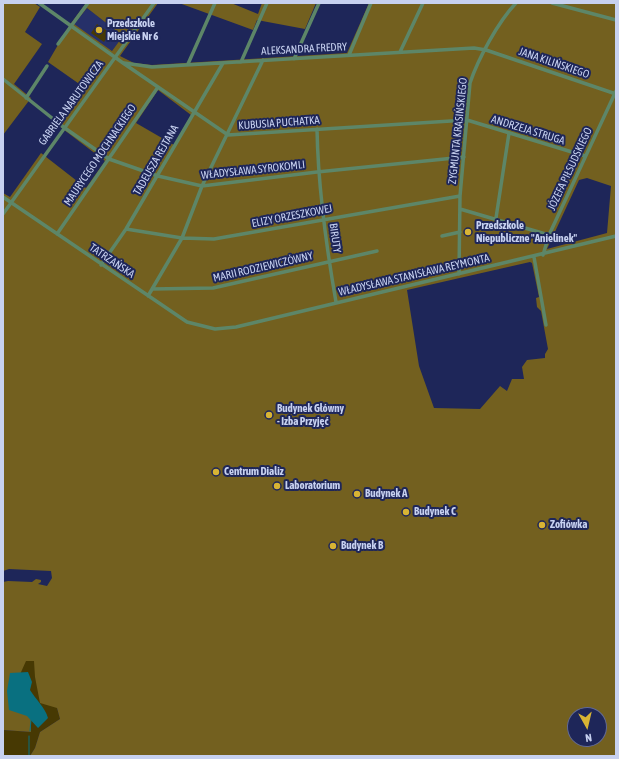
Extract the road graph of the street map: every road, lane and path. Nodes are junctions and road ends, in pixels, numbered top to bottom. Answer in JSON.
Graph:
{"nodes":[{"id":1,"x":39,"y":3,"type":"edge"},
{"id":2,"x":88,"y":3,"type":"edge"},
{"id":3,"x":154,"y":3,"type":"edge"},
{"id":4,"x":215,"y":3,"type":"edge"},
{"id":5,"x":267,"y":3,"type":"edge"},
{"id":6,"x":319,"y":3,"type":"edge"},
{"id":7,"x":371,"y":3,"type":"edge"},
{"id":8,"x":423,"y":3,"type":"edge"},
{"id":9,"x":516,"y":3,"type":"edge"},
{"id":10,"x":552,"y":3,"type":"edge"},
{"id":11,"x":616,"y":20,"type":"edge"},
{"id":12,"x":71,"y":25,"type":"junction"},
{"id":13,"x":58,"y":44,"type":"dead end"},
{"id":14,"x":486,"y":50,"type":"junction"},
{"id":15,"x":400,"y":52,"type":"junction"},
{"id":16,"x":349,"y":55,"type":"junction"},
{"id":17,"x":114,"y":58,"type":"junction"},
{"id":18,"x":294,"y":59,"type":"junction"},
{"id":19,"x":263,"y":60,"type":"junction"},
{"id":20,"x":241,"y":62,"type":"junction"},
{"id":21,"x":123,"y":63,"type":"junction"},
{"id":22,"x":223,"y":63,"type":"junction"},
{"id":23,"x":188,"y":64,"type":"junction"},
{"id":24,"x":47,"y":66,"type":"dead end"},
{"id":25,"x":3,"y":79,"type":"edge"},
{"id":26,"x":158,"y":87,"type":"junction"},
{"id":27,"x":616,"y":93,"type":"edge"},
{"id":28,"x":26,"y":98,"type":"junction"},
{"id":29,"x":194,"y":112,"type":"junction"},
{"id":30,"x":466,"y":120,"type":"junction"},
{"id":31,"x":64,"y":128,"type":"junction"},
{"id":32,"x":317,"y":129,"type":"junction"},
{"id":33,"x":509,"y":133,"type":"junction"},
{"id":34,"x":228,"y":135,"type":"junction"},
{"id":35,"x":585,"y":156,"type":"junction"},
{"id":36,"x":464,"y":157,"type":"junction"},
{"id":37,"x":109,"y":159,"type":"junction"},
{"id":38,"x":318,"y":172,"type":"junction"},
{"id":39,"x":158,"y":176,"type":"junction"},
{"id":40,"x":202,"y":186,"type":"junction"},
{"id":41,"x":460,"y":196,"type":"junction"},
{"id":42,"x":3,"y":197,"type":"edge"},
{"id":43,"x":11,"y":202,"type":"junction"},
{"id":44,"x":460,"y":208,"type":"junction"},
{"id":45,"x":3,"y":214,"type":"edge"},
{"id":46,"x":496,"y":218,"type":"junction"},
{"id":47,"x":323,"y":219,"type":"junction"},
{"id":48,"x":126,"y":229,"type":"junction"},
{"id":49,"x":460,"y":232,"type":"junction"},
{"id":50,"x":57,"y":234,"type":"junction"},
{"id":51,"x":549,"y":235,"type":"junction"},
{"id":52,"x":442,"y":236,"type":"dead end"},
{"id":53,"x":616,"y":236,"type":"edge"},
{"id":54,"x":182,"y":238,"type":"junction"},
{"id":55,"x":377,"y":251,"type":"dead end"},
{"id":56,"x":543,"y":255,"type":"junction"},
{"id":57,"x":534,"y":257,"type":"junction"},
{"id":58,"x":329,"y":262,"type":"junction"},
{"id":59,"x":101,"y":265,"type":"junction"},
{"id":60,"x":459,"y":274,"type":"junction"},
{"id":61,"x":152,"y":289,"type":"junction"},
{"id":62,"x":148,"y":296,"type":"junction"},
{"id":63,"x":336,"y":302,"type":"junction"},
{"id":64,"x":546,"y":325,"type":"dead end"},
{"id":65,"x":215,"y":329,"type":"joint"}],
"edges":[{"from":1,"to":12,"type":"street","name":"KUBUSIA PUCHATKA"},
{"from":2,"to":12,"type":"street"},
{"from":3,"to":17,"type":"street","name":"GABRIELA NARUTOWICZA"},
{"from":4,"to":23,"type":"street"},
{"from":5,"to":20,"type":"street"},
{"from":6,"to":18,"type":"street"},
{"from":7,"to":16,"type":"street"},
{"from":8,"to":15,"type":"street"},
{"from":9,"to":14,"type":"street","name":"ZYGMUNTA KRASIŃSKIEGO"},
{"from":10,"to":11,"type":"street"},
{"from":12,"to":13,"type":"street"},
{"from":12,"to":17,"type":"street","name":"KUBUSIA PUCHATKA"},
{"from":14,"to":15,"type":"street","name":"ALEKSANDRA FREDRY"},
{"from":14,"to":27,"type":"street","name":"JANA KILIŃSKIEGO"},
{"from":14,"to":30,"type":"street","name":"ZYGMUNTA KRASIŃSKIEGO"},
{"from":15,"to":16,"type":"street","name":"ALEKSANDRA FREDRY"},
{"from":16,"to":18,"type":"street","name":"ALEKSANDRA FREDRY"},
{"from":17,"to":21,"type":"street","name":"KUBUSIA PUCHATKA"},
{"from":17,"to":31,"type":"street","name":"GABRIELA NARUTOWICZA"},
{"from":18,"to":19,"type":"street","name":"ALEKSANDRA FREDRY"},
{"from":19,"to":20,"type":"street","name":"ALEKSANDRA FREDRY"},
{"from":19,"to":34,"type":"street"},
{"from":20,"to":22,"type":"street","name":"ALEKSANDRA FREDRY"},
{"from":21,"to":23,"type":"street","name":"ALEKSANDRA FREDRY"},
{"from":21,"to":26,"type":"street","name":"KUBUSIA PUCHATKA"},
{"from":22,"to":23,"type":"street","name":"ALEKSANDRA FREDRY"},
{"from":22,"to":29,"type":"street","name":"TADEUSZA REJTANA"},
{"from":24,"to":28,"type":"street"},
{"from":25,"to":28,"type":"street","name":"WŁADYSŁAWA SYROKOMLI"},
{"from":26,"to":29,"type":"street","name":"KUBUSIA PUCHATKA"},
{"from":26,"to":37,"type":"street","name":"MAURYCEGO MOCHNACKIEGO"},
{"from":27,"to":35,"type":"street","name":"JÓZEFA PIŁSUDSKIEGO"},
{"from":28,"to":31,"type":"street","name":"WŁADYSŁAWA SYROKOMLI"},
{"from":29,"to":34,"type":"street","name":"KUBUSIA PUCHATKA"},
{"from":29,"to":39,"type":"street","name":"TADEUSZA REJTANA"},
{"from":30,"to":32,"type":"street","name":"KUBUSIA PUCHATKA"},
{"from":30,"to":33,"type":"street","name":"ANDRZEJA STRUGA"},
{"from":30,"to":36,"type":"street","name":"ZYGMUNTA KRASIŃSKIEGO"},
{"from":31,"to":37,"type":"street","name":"WŁADYSŁAWA SYROKOMLI"},
{"from":31,"to":43,"type":"street","name":"GABRIELA NARUTOWICZA"},
{"from":32,"to":34,"type":"street","name":"KUBUSIA PUCHATKA"},
{"from":32,"to":38,"type":"street","name":"BIRUTY"},
{"from":33,"to":35,"type":"street","name":"ANDRZEJA STRUGA"},
{"from":33,"to":46,"type":"street"},
{"from":34,"to":40,"type":"street"},
{"from":35,"to":51,"type":"street","name":"JÓZEFA PIŁSUDSKIEGO"},
{"from":36,"to":38,"type":"street","name":"WŁADYSŁAWA SYROKOMLI"},
{"from":36,"to":41,"type":"street","name":"ZYGMUNTA KRASIŃSKIEGO"},
{"from":37,"to":39,"type":"street","name":"WŁADYSŁAWA SYROKOMLI"},
{"from":37,"to":50,"type":"street","name":"MAURYCEGO MOCHNACKIEGO"},
{"from":38,"to":40,"type":"street","name":"WŁADYSŁAWA SYROKOMLI"},
{"from":38,"to":47,"type":"street","name":"BIRUTY"},
{"from":39,"to":40,"type":"street","name":"WŁADYSŁAWA SYROKOMLI"},
{"from":39,"to":48,"type":"street","name":"TADEUSZA REJTANA"},
{"from":40,"to":54,"type":"street"},
{"from":41,"to":44,"type":"street","name":"ZYGMUNTA KRASIŃSKIEGO"},
{"from":41,"to":47,"type":"street","name":"ELIZY ORZESZKOWEJ"},
{"from":42,"to":43,"type":"street","name":"TATRZAŃSKA"},
{"from":43,"to":45,"type":"street","name":"GABRIELA NARUTOWICZA"},
{"from":43,"to":50,"type":"street","name":"TATRZAŃSKA"},
{"from":44,"to":46,"type":"street"},
{"from":44,"to":49,"type":"street","name":"ZYGMUNTA KRASIŃSKIEGO"},
{"from":46,"to":51,"type":"street"},
{"from":47,"to":54,"type":"street","name":"ELIZY ORZESZKOWEJ"},
{"from":47,"to":58,"type":"street","name":"BIRUTY"},
{"from":48,"to":54,"type":"street","name":"ELIZY ORZESZKOWEJ"},
{"from":48,"to":59,"type":"street","name":"TADEUSZA REJTANA"},
{"from":49,"to":52,"type":"street"},
{"from":49,"to":60,"type":"street","name":"ZYGMUNTA KRASIŃSKIEGO"},
{"from":50,"to":59,"type":"street","name":"TATRZAŃSKA"},
{"from":51,"to":56,"type":"street","name":"JÓZEFA PIŁSUDSKIEGO"},
{"from":53,"to":56,"type":"street","name":"WŁADYSŁAWA STANISŁAWA REYMONTA"},
{"from":54,"to":61,"type":"street"},
{"from":55,"to":58,"type":"street","name":"MARII RODZIEWICZÓWNY"},
{"from":56,"to":57,"type":"street","name":"WŁADYSŁAWA STANISŁAWA REYMONTA"},
{"from":57,"to":60,"type":"street","name":"WŁADYSŁAWA STANISŁAWA REYMONTA"},
{"from":57,"to":64,"type":"street"},
{"from":58,"to":61,"type":"street","name":"MARII RODZIEWICZÓWNY"},
{"from":58,"to":63,"type":"street","name":"BIRUTY"},
{"from":59,"to":62,"type":"street","name":"TATRZAŃSKA"},
{"from":60,"to":63,"type":"street","name":"WŁADYSŁAWA STANISŁAWA REYMONTA"},
{"from":61,"to":62,"type":"street"},
{"from":62,"to":65,"type":"street","name":"TATRZAŃSKA"},
{"from":63,"to":65,"type":"street","name":"WŁADYSŁAWA STANISŁAWA REYMONTA"}]}
